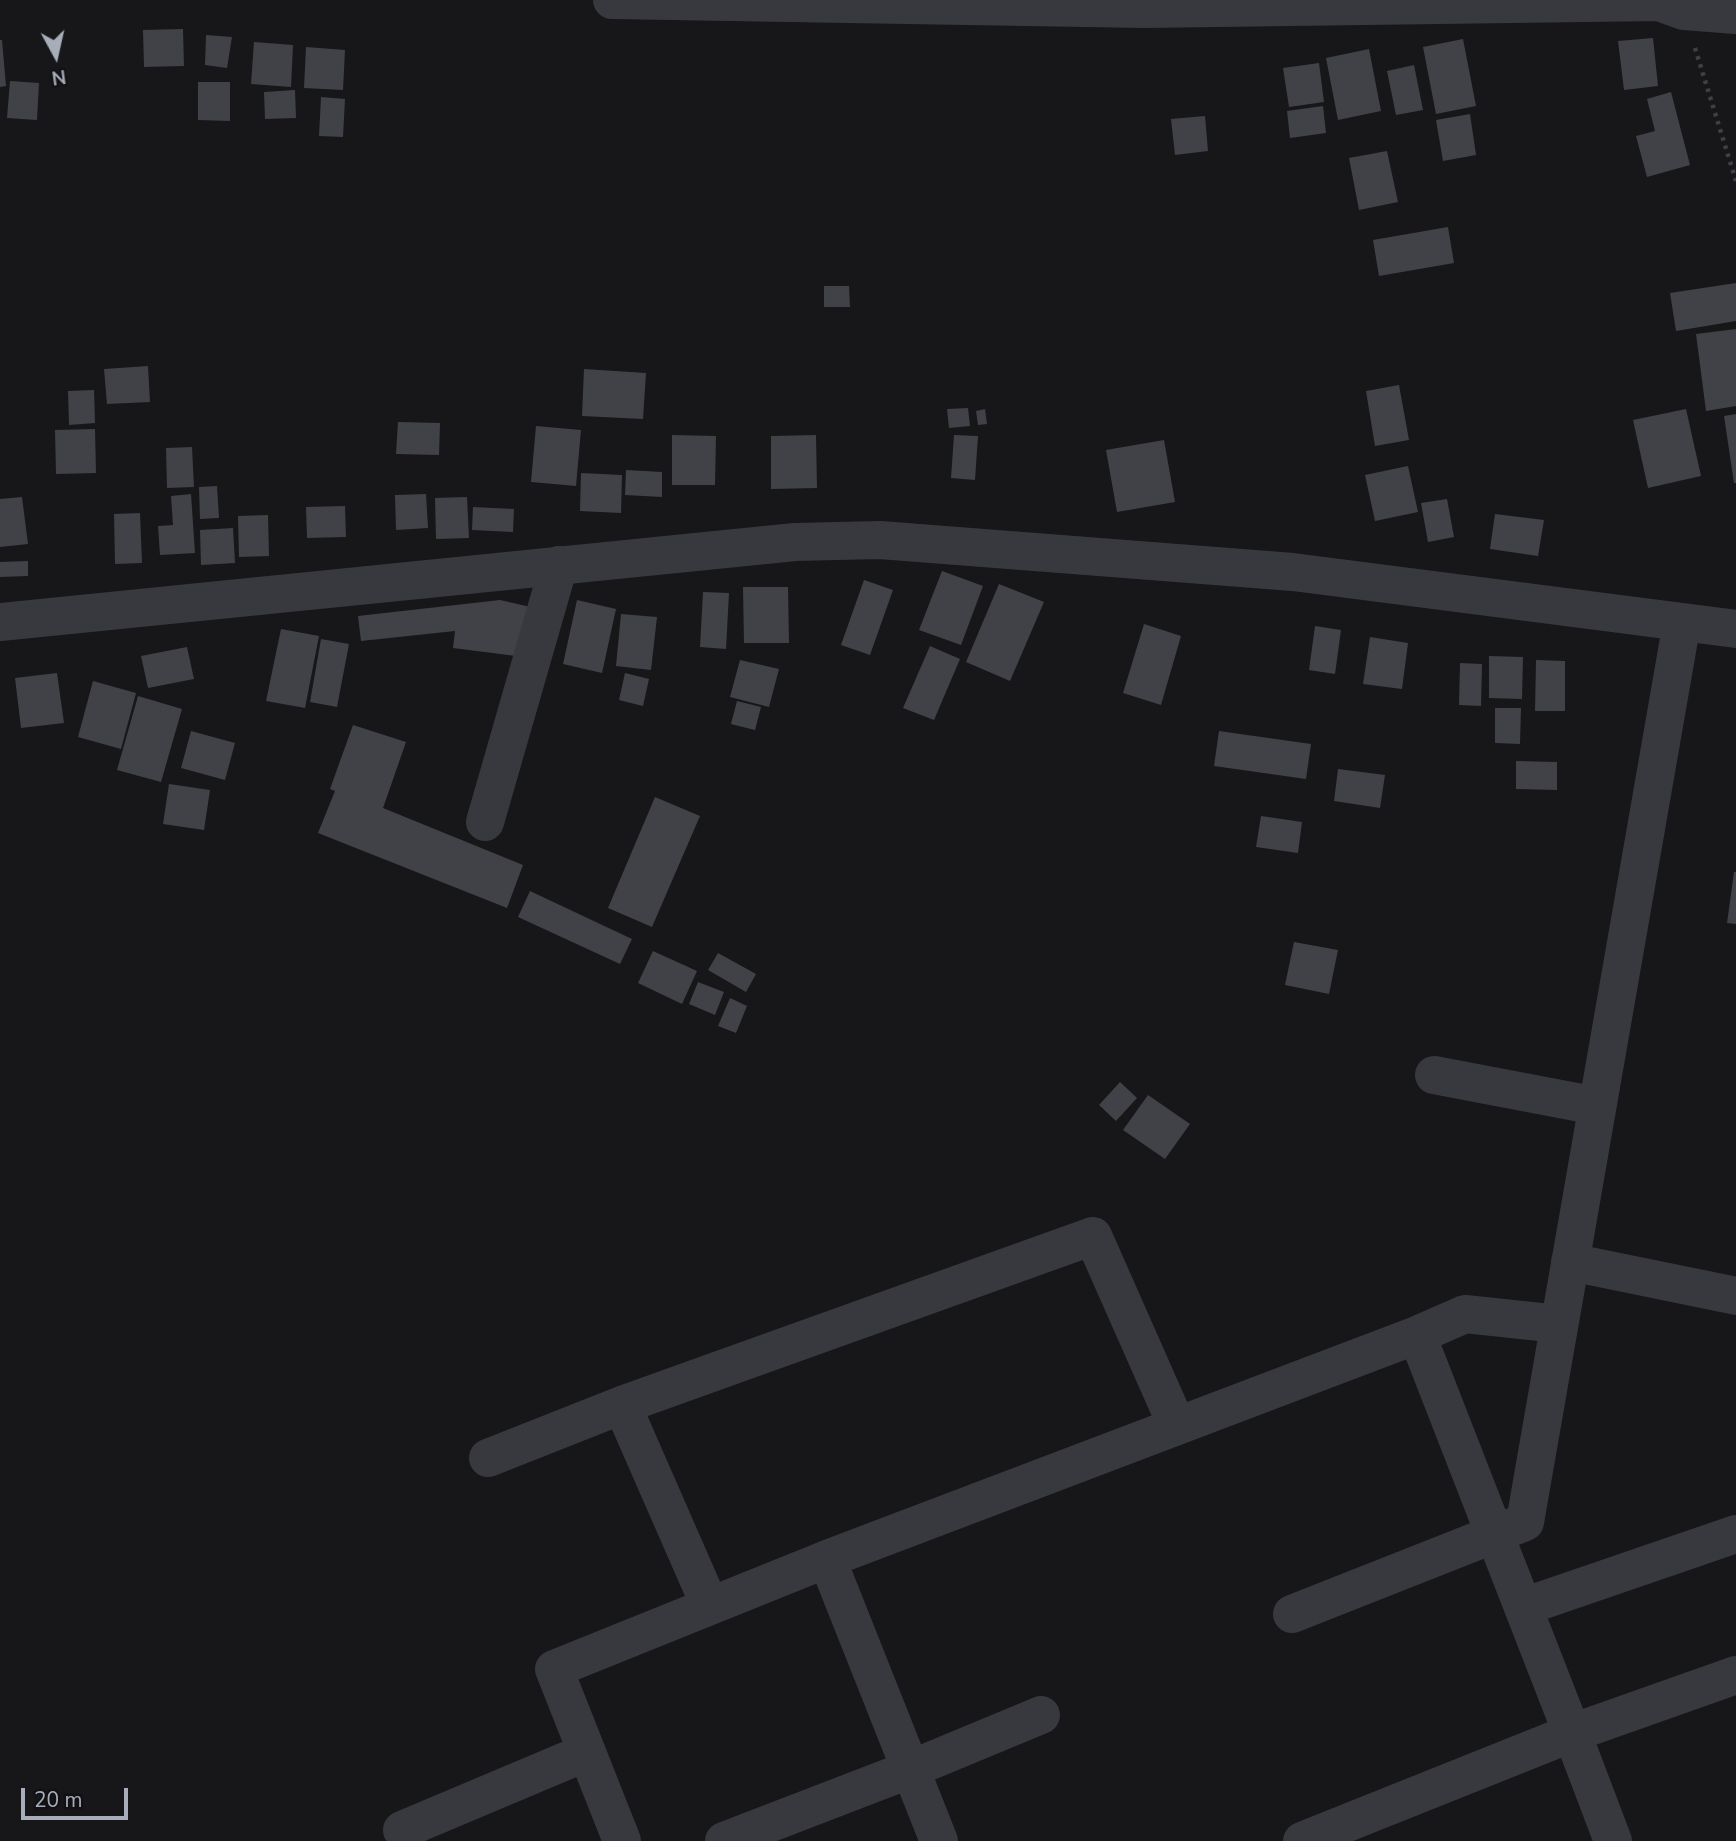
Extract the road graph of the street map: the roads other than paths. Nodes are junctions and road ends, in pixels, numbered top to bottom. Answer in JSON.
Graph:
{"nodes":[{"id":1,"x":612,"y":0,"type":"edge"},
{"id":2,"x":1144,"y":4,"type":"edge"},
{"id":3,"x":1736,"y":15,"type":"edge"},
{"id":4,"x":559,"y":565,"type":"junction"},
{"id":5,"x":0,"y":622,"type":"edge"},
{"id":6,"x":1682,"y":622,"type":"junction"},
{"id":7,"x":1736,"y":629,"type":"edge"},
{"id":8,"x":485,"y":822,"type":"dead end"},
{"id":9,"x":1434,"y":1075,"type":"dead end"},
{"id":10,"x":1597,"y":1106,"type":"junction"},
{"id":11,"x":1570,"y":1262,"type":"junction"},
{"id":12,"x":1736,"y":1296,"type":"edge"},
{"id":13,"x":1559,"y":1324,"type":"junction"},
{"id":14,"x":1417,"y":1335,"type":"junction"},
{"id":15,"x":622,"y":1405,"type":"junction"},
{"id":16,"x":1177,"y":1426,"type":"junction"},
{"id":17,"x":488,"y":1458,"type":"dead end"},
{"id":18,"x":1736,"y":1534,"type":"edge"},
{"id":19,"x":1495,"y":1535,"type":"junction"},
{"id":20,"x":827,"y":1559,"type":"junction"},
{"id":21,"x":710,"y":1606,"type":"junction"},
{"id":22,"x":1523,"y":1607,"type":"junction"},
{"id":23,"x":1292,"y":1614,"type":"dead end"},
{"id":24,"x":1736,"y":1675,"type":"edge"},
{"id":25,"x":1041,"y":1715,"type":"dead end"},
{"id":26,"x":1572,"y":1734,"type":"junction"},
{"id":27,"x":587,"y":1752,"type":"junction"},
{"id":28,"x":911,"y":1769,"type":"junction"},
{"id":29,"x":402,"y":1830,"type":"dead end"},
{"id":30,"x":622,"y":1841,"type":"edge"},
{"id":31,"x":724,"y":1841,"type":"edge"},
{"id":32,"x":939,"y":1841,"type":"edge"},
{"id":33,"x":1302,"y":1841,"type":"edge"},
{"id":34,"x":1613,"y":1841,"type":"edge"}],
"edges":[{"from":1,"to":2,"type":"street"},
{"from":2,"to":3,"type":"street"},
{"from":4,"to":5,"type":"street"},
{"from":4,"to":6,"type":"street"},
{"from":4,"to":8,"type":"street"},
{"from":6,"to":7,"type":"street"},
{"from":6,"to":10,"type":"street"},
{"from":9,"to":10,"type":"street"},
{"from":10,"to":11,"type":"street"},
{"from":11,"to":12,"type":"street"},
{"from":11,"to":13,"type":"street"},
{"from":13,"to":14,"type":"street"},
{"from":13,"to":19,"type":"street"},
{"from":14,"to":16,"type":"street"},
{"from":14,"to":19,"type":"street"},
{"from":15,"to":16,"type":"street"},
{"from":15,"to":17,"type":"street"},
{"from":15,"to":21,"type":"street"},
{"from":16,"to":20,"type":"street"},
{"from":18,"to":22,"type":"street"},
{"from":19,"to":22,"type":"street"},
{"from":19,"to":23,"type":"street"},
{"from":20,"to":21,"type":"street"},
{"from":20,"to":28,"type":"street"},
{"from":21,"to":27,"type":"street"},
{"from":22,"to":26,"type":"street"},
{"from":24,"to":26,"type":"street"},
{"from":25,"to":28,"type":"street"},
{"from":26,"to":33,"type":"street"},
{"from":26,"to":34,"type":"street"},
{"from":27,"to":29,"type":"street"},
{"from":27,"to":30,"type":"street"},
{"from":28,"to":31,"type":"street"},
{"from":28,"to":32,"type":"street"}]}
